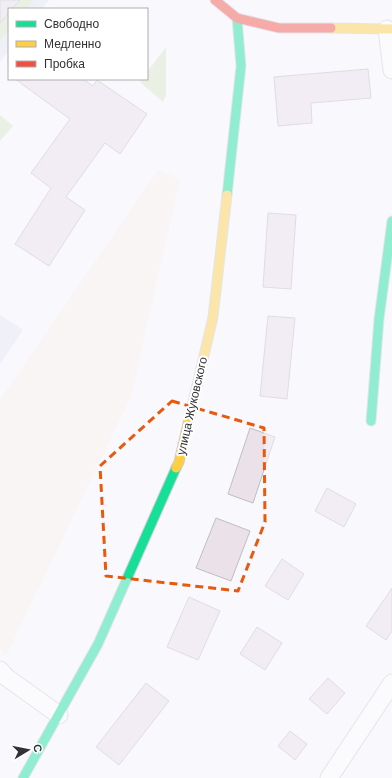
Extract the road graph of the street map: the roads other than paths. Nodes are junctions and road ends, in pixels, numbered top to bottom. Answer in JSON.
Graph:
{"nodes":[{"id":1,"x":215,"y":0,"type":"edge"},
{"id":2,"x":235,"y":0,"type":"edge"},
{"id":3,"x":237,"y":18,"type":"junction"},
{"id":4,"x":390,"y":29,"type":"edge"},
{"id":5,"x":392,"y":70,"type":"edge"},
{"id":6,"x":392,"y":221,"type":"edge"},
{"id":7,"x":371,"y":421,"type":"dead end"},
{"id":8,"x":0,"y":670,"type":"edge"},
{"id":9,"x":392,"y":683,"type":"edge"},
{"id":10,"x":59,"y":715,"type":"junction"},
{"id":11,"x":23,"y":778,"type":"edge"},
{"id":12,"x":329,"y":778,"type":"edge"}],
"edges":[{"from":1,"to":3,"type":"street"},
{"from":2,"to":3,"type":"street","name":"улица Жуковского"},
{"from":3,"to":4,"type":"street"},
{"from":3,"to":10,"type":"street","name":"улица Жуковского"},
{"from":4,"to":5,"type":"street"},
{"from":6,"to":7,"type":"street"},
{"from":8,"to":10,"type":"street"},
{"from":9,"to":12,"type":"street"},
{"from":10,"to":11,"type":"street","name":"улица Жуковского"}]}
